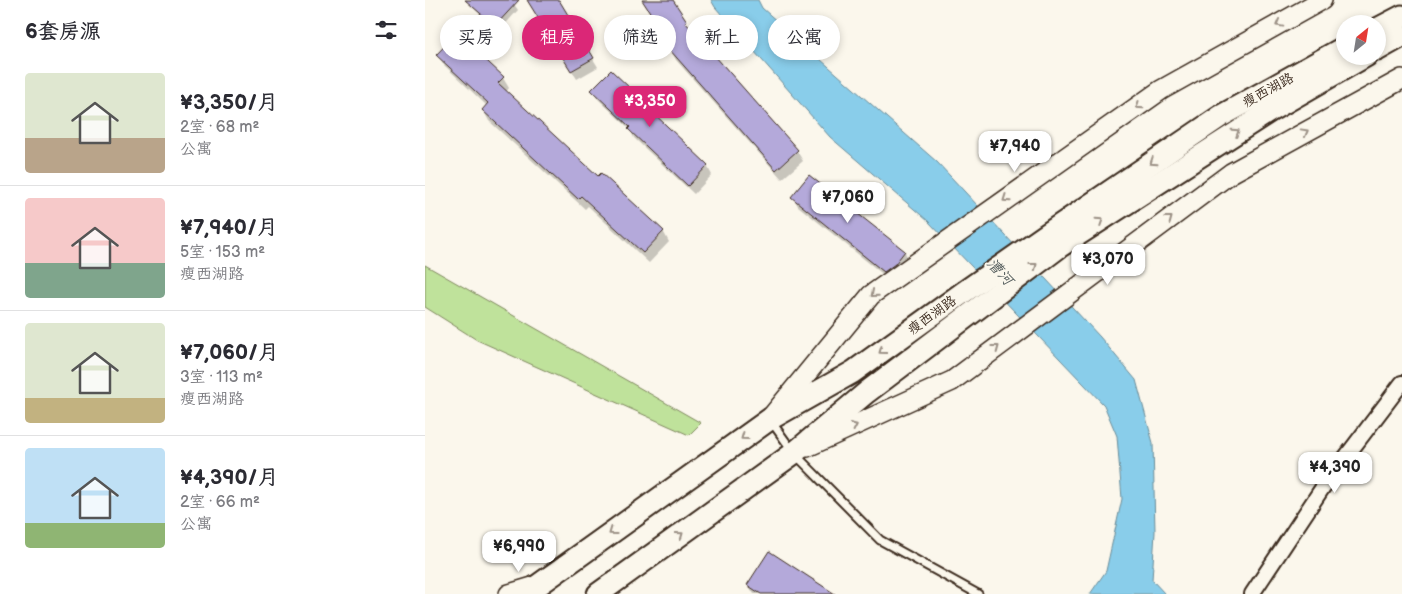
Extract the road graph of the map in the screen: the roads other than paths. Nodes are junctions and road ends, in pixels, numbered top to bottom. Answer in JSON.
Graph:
{"nodes":[{"id":1,"x":1321,"y":0,"type":"edge"},
{"id":2,"x":1402,"y":16,"type":"edge"},
{"id":3,"x":1386,"y":24,"type":"edge"},
{"id":4,"x":1402,"y":36,"type":"edge"},
{"id":5,"x":1386,"y":45,"type":"edge"},
{"id":6,"x":1336,"y":52,"type":"edge"},
{"id":7,"x":1350,"y":65,"type":"edge"},
{"id":8,"x":1402,"y":79,"type":"edge"},
{"id":9,"x":1051,"y":242,"type":"junction"},
{"id":10,"x":1402,"y":383,"type":"edge"},
{"id":11,"x":770,"y":419,"type":"junction"},
{"id":12,"x":794,"y":453,"type":"junction"},
{"id":13,"x":532,"y":589,"type":"edge"},
{"id":14,"x":509,"y":594,"type":"edge"},
{"id":15,"x":597,"y":594,"type":"edge"},
{"id":16,"x":979,"y":594,"type":"edge"},
{"id":17,"x":1252,"y":594,"type":"edge"}],
"edges":[{"from":1,"to":11,"type":"street","one_way":true},
{"from":2,"to":3,"type":"main road"},
{"from":4,"to":5,"type":"main road"},
{"from":6,"to":9,"type":"main road","name":"瘦西湖路","one_way":true},
{"from":9,"to":7,"type":"main road","name":"瘦西湖路","one_way":true},
{"from":12,"to":8,"type":"street","one_way":true},
{"from":9,"to":11,"type":"main road","name":"瘦西湖路","one_way":true},
{"from":12,"to":9,"type":"main road","name":"瘦西湖路","one_way":true},
{"from":10,"to":17,"type":"street"},
{"from":11,"to":12,"type":"lane"},
{"from":11,"to":13,"type":"main road","name":"瘦西湖路","one_way":true},
{"from":15,"to":12,"type":"main road","name":"瘦西湖路","one_way":true},
{"from":12,"to":16,"type":"lane"},
{"from":13,"to":14,"type":"street"}]}
